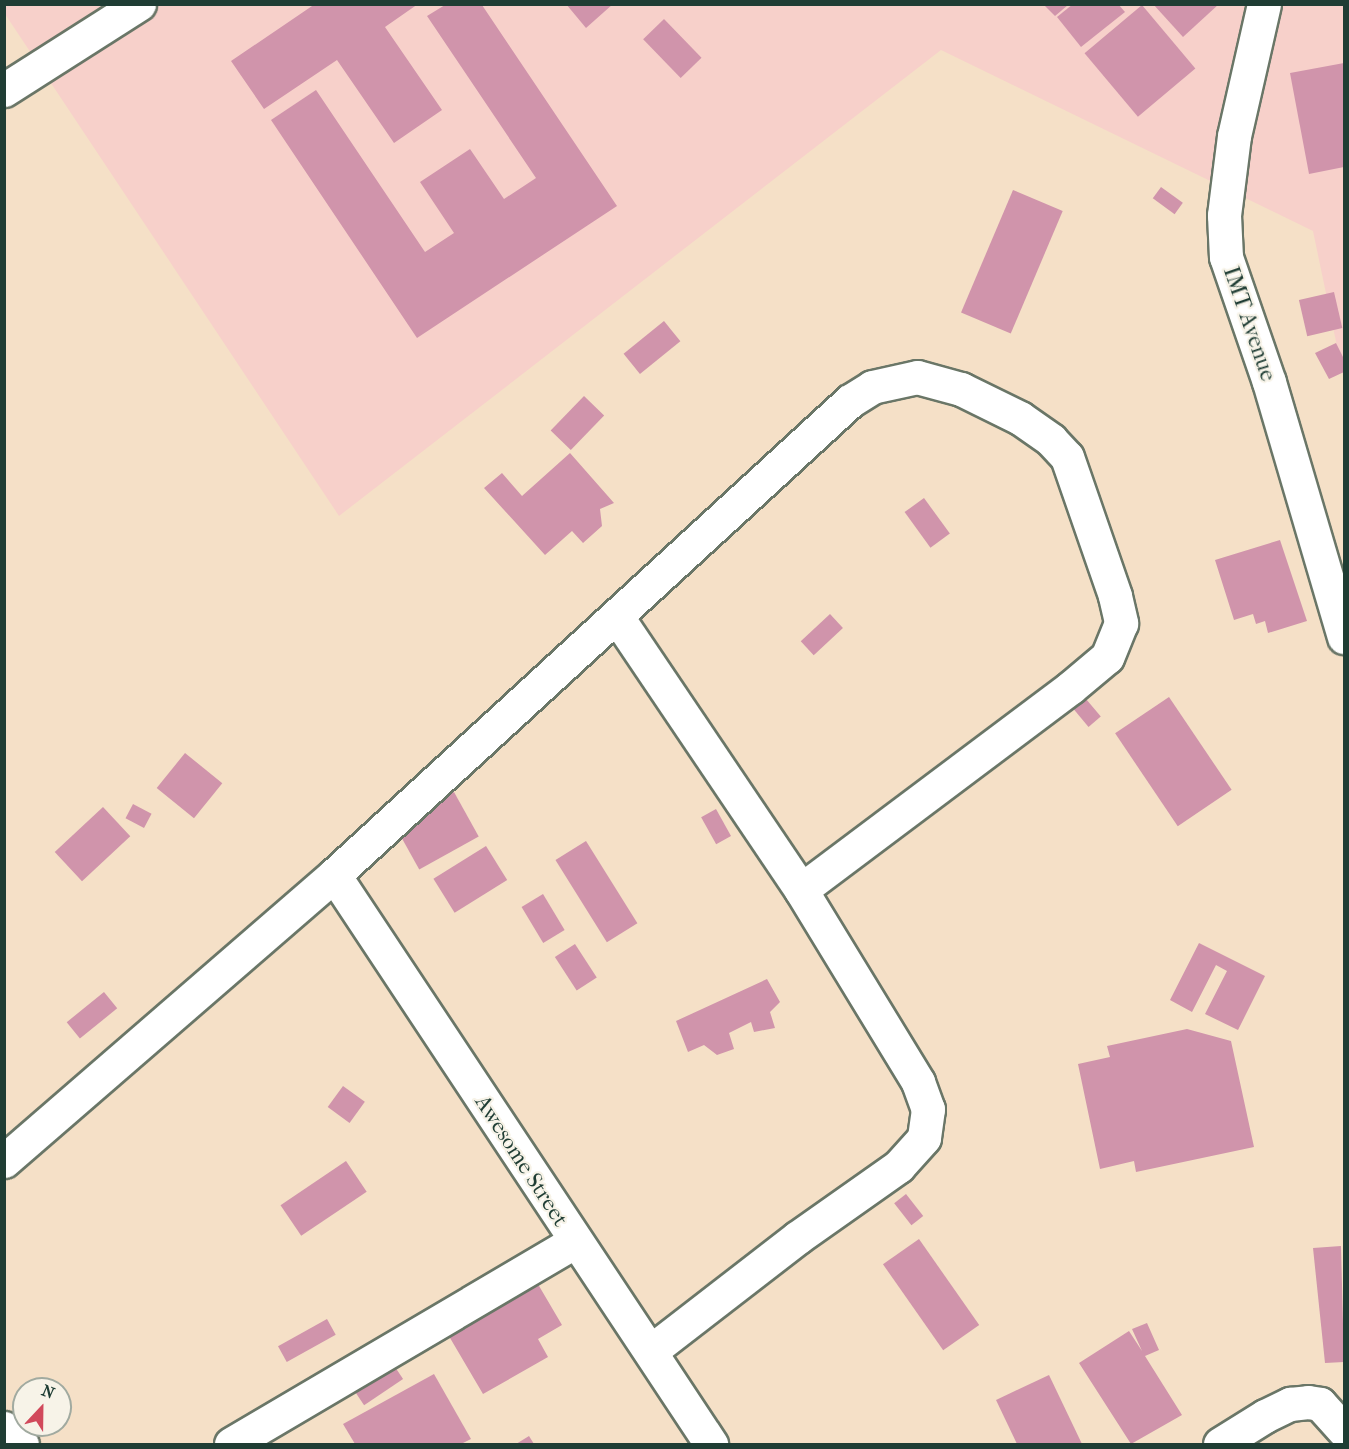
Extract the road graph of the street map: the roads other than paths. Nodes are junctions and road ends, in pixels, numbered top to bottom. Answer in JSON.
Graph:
{"nodes":[{"id":1,"x":139,"y":4,"type":"edge"},
{"id":2,"x":1264,"y":4,"type":"edge"},
{"id":3,"x":4,"y":90,"type":"edge"},
{"id":4,"x":616,"y":617,"type":"junction"},
{"id":5,"x":1344,"y":637,"type":"edge"},
{"id":6,"x":334,"y":875,"type":"junction"},
{"id":7,"x":801,"y":890,"type":"junction"},
{"id":8,"x":4,"y":1161,"type":"edge"},
{"id":9,"x":574,"y":1242,"type":"junction"},
{"id":10,"x":651,"y":1351,"type":"junction"},
{"id":11,"x":4,"y":1428,"type":"edge"},
{"id":12,"x":1344,"y":1431,"type":"edge"},
{"id":13,"x":22,"y":1444,"type":"edge"},
{"id":14,"x":231,"y":1444,"type":"edge"},
{"id":15,"x":711,"y":1444,"type":"edge"},
{"id":16,"x":1220,"y":1444,"type":"edge"}],
"edges":[{"from":1,"to":3,"type":"street"},
{"from":2,"to":5,"type":"street","name":"IMT Avenue"},
{"from":4,"to":6,"type":"street"},
{"from":4,"to":7,"type":"street"},
{"from":4,"to":7,"type":"street"},
{"from":6,"to":8,"type":"street"},
{"from":6,"to":9,"type":"street","name":"Awesome Street"},
{"from":7,"to":10,"type":"street"},
{"from":9,"to":10,"type":"street","name":"Awesome Street"},
{"from":9,"to":14,"type":"street"},
{"from":10,"to":15,"type":"street","name":"Awesome Street"},
{"from":11,"to":13,"type":"street"},
{"from":12,"to":16,"type":"street"}]}
